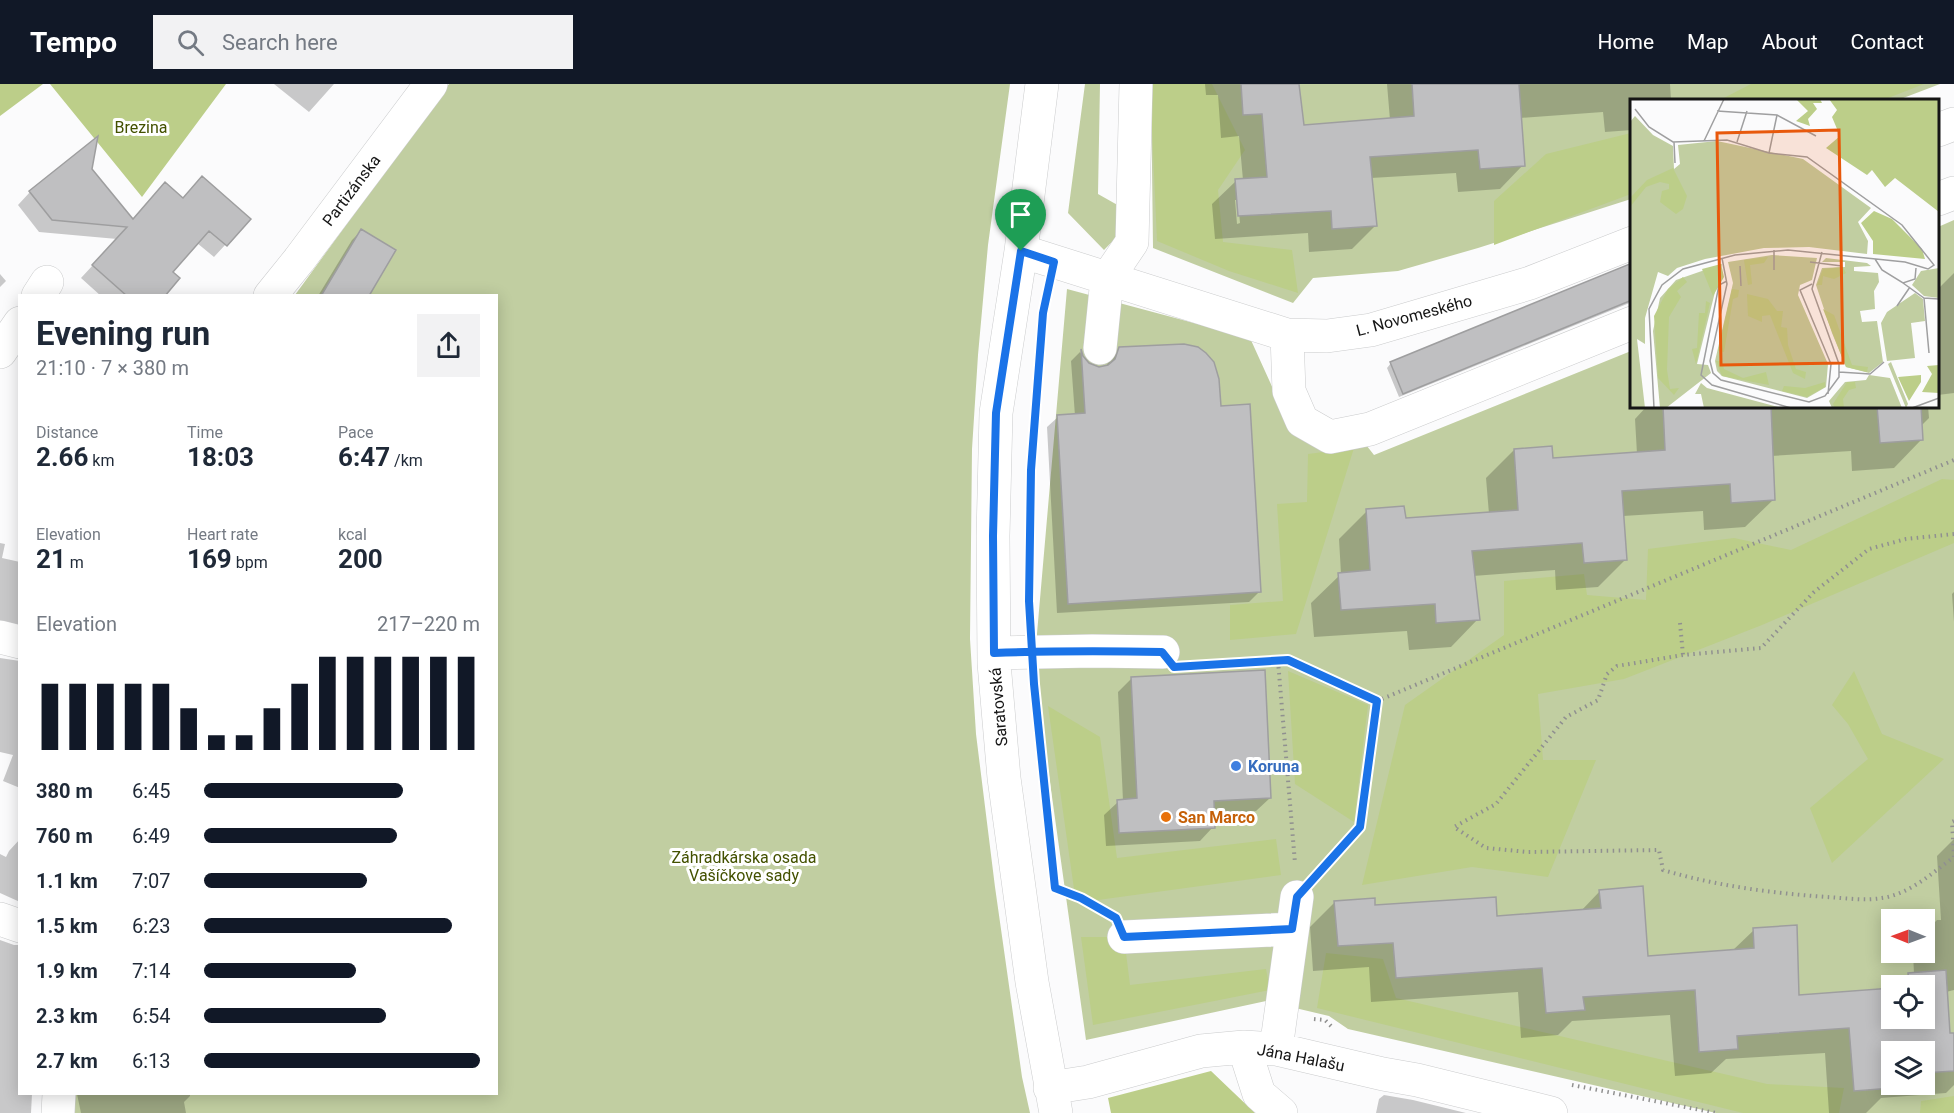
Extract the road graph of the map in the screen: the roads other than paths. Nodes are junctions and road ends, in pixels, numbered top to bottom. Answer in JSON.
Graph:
{"nodes":[{"id":1,"x":430,"y":84,"type":"edge"},
{"id":2,"x":1042,"y":84,"type":"edge"},
{"id":3,"x":1136,"y":84,"type":"edge"},
{"id":4,"x":1954,"y":124,"type":"edge"},
{"id":5,"x":1939,"y":130,"type":"edge"},
{"id":6,"x":1954,"y":193,"type":"edge"},
{"id":7,"x":1939,"y":199,"type":"edge"},
{"id":8,"x":1630,"y":244,"type":"edge"},
{"id":9,"x":1021,"y":251,"type":"junction"},
{"id":10,"x":1107,"y":279,"type":"junction"},
{"id":11,"x":272,"y":294,"type":"edge"},
{"id":12,"x":1630,"y":324,"type":"edge"},
{"id":13,"x":18,"y":326,"type":"edge"},
{"id":14,"x":1287,"y":335,"type":"junction"},
{"id":15,"x":1100,"y":348,"type":"dead end"},
{"id":16,"x":0,"y":352,"type":"edge"},
{"id":17,"x":0,"y":637,"type":"edge"},
{"id":18,"x":18,"y":642,"type":"edge"},
{"id":19,"x":1162,"y":652,"type":"road end"},
{"id":20,"x":994,"y":653,"type":"junction"},
{"id":21,"x":1297,"y":897,"type":"road end"},
{"id":22,"x":0,"y":919,"type":"edge"},
{"id":23,"x":18,"y":925,"type":"edge"},
{"id":24,"x":1292,"y":929,"type":"junction"},
{"id":25,"x":1124,"y":937,"type":"road end"},
{"id":26,"x":1244,"y":1047,"type":"junction"},
{"id":27,"x":1276,"y":1049,"type":"junction"},
{"id":28,"x":59,"y":1095,"type":"edge"},
{"id":29,"x":1053,"y":1101,"type":"edge"},
{"id":30,"x":58,"y":1113,"type":"edge"},
{"id":31,"x":1281,"y":1113,"type":"edge"},
{"id":32,"x":1551,"y":1113,"type":"edge"}],
"edges":[{"from":1,"to":11,"type":"street","name":"Partizánska"},
{"from":2,"to":9,"type":"street","name":"Saratovská"},
{"from":3,"to":10,"type":"street"},
{"from":4,"to":5,"type":"street"},
{"from":6,"to":7,"type":"street"},
{"from":8,"to":14,"type":"street","name":"L. Novomeského"},
{"from":9,"to":10,"type":"street","name":"L. Novomeského"},
{"from":9,"to":20,"type":"street","name":"Saratovská"},
{"from":10,"to":14,"type":"street","name":"L. Novomeského"},
{"from":10,"to":15,"type":"street"},
{"from":12,"to":14,"type":"street"},
{"from":13,"to":16,"type":"street"},
{"from":17,"to":18,"type":"street"},
{"from":19,"to":20,"type":"street"},
{"from":20,"to":29,"type":"street","name":"Saratovská"},
{"from":21,"to":24,"type":"street"},
{"from":22,"to":23,"type":"street"},
{"from":24,"to":25,"type":"street"},
{"from":24,"to":27,"type":"street"},
{"from":26,"to":27,"type":"street","name":"Jána Halašu"},
{"from":26,"to":29,"type":"street","name":"Jána Halašu"},
{"from":26,"to":31,"type":"street"},
{"from":27,"to":32,"type":"street","name":"Jána Halašu"},
{"from":28,"to":30,"type":"street"}]}
